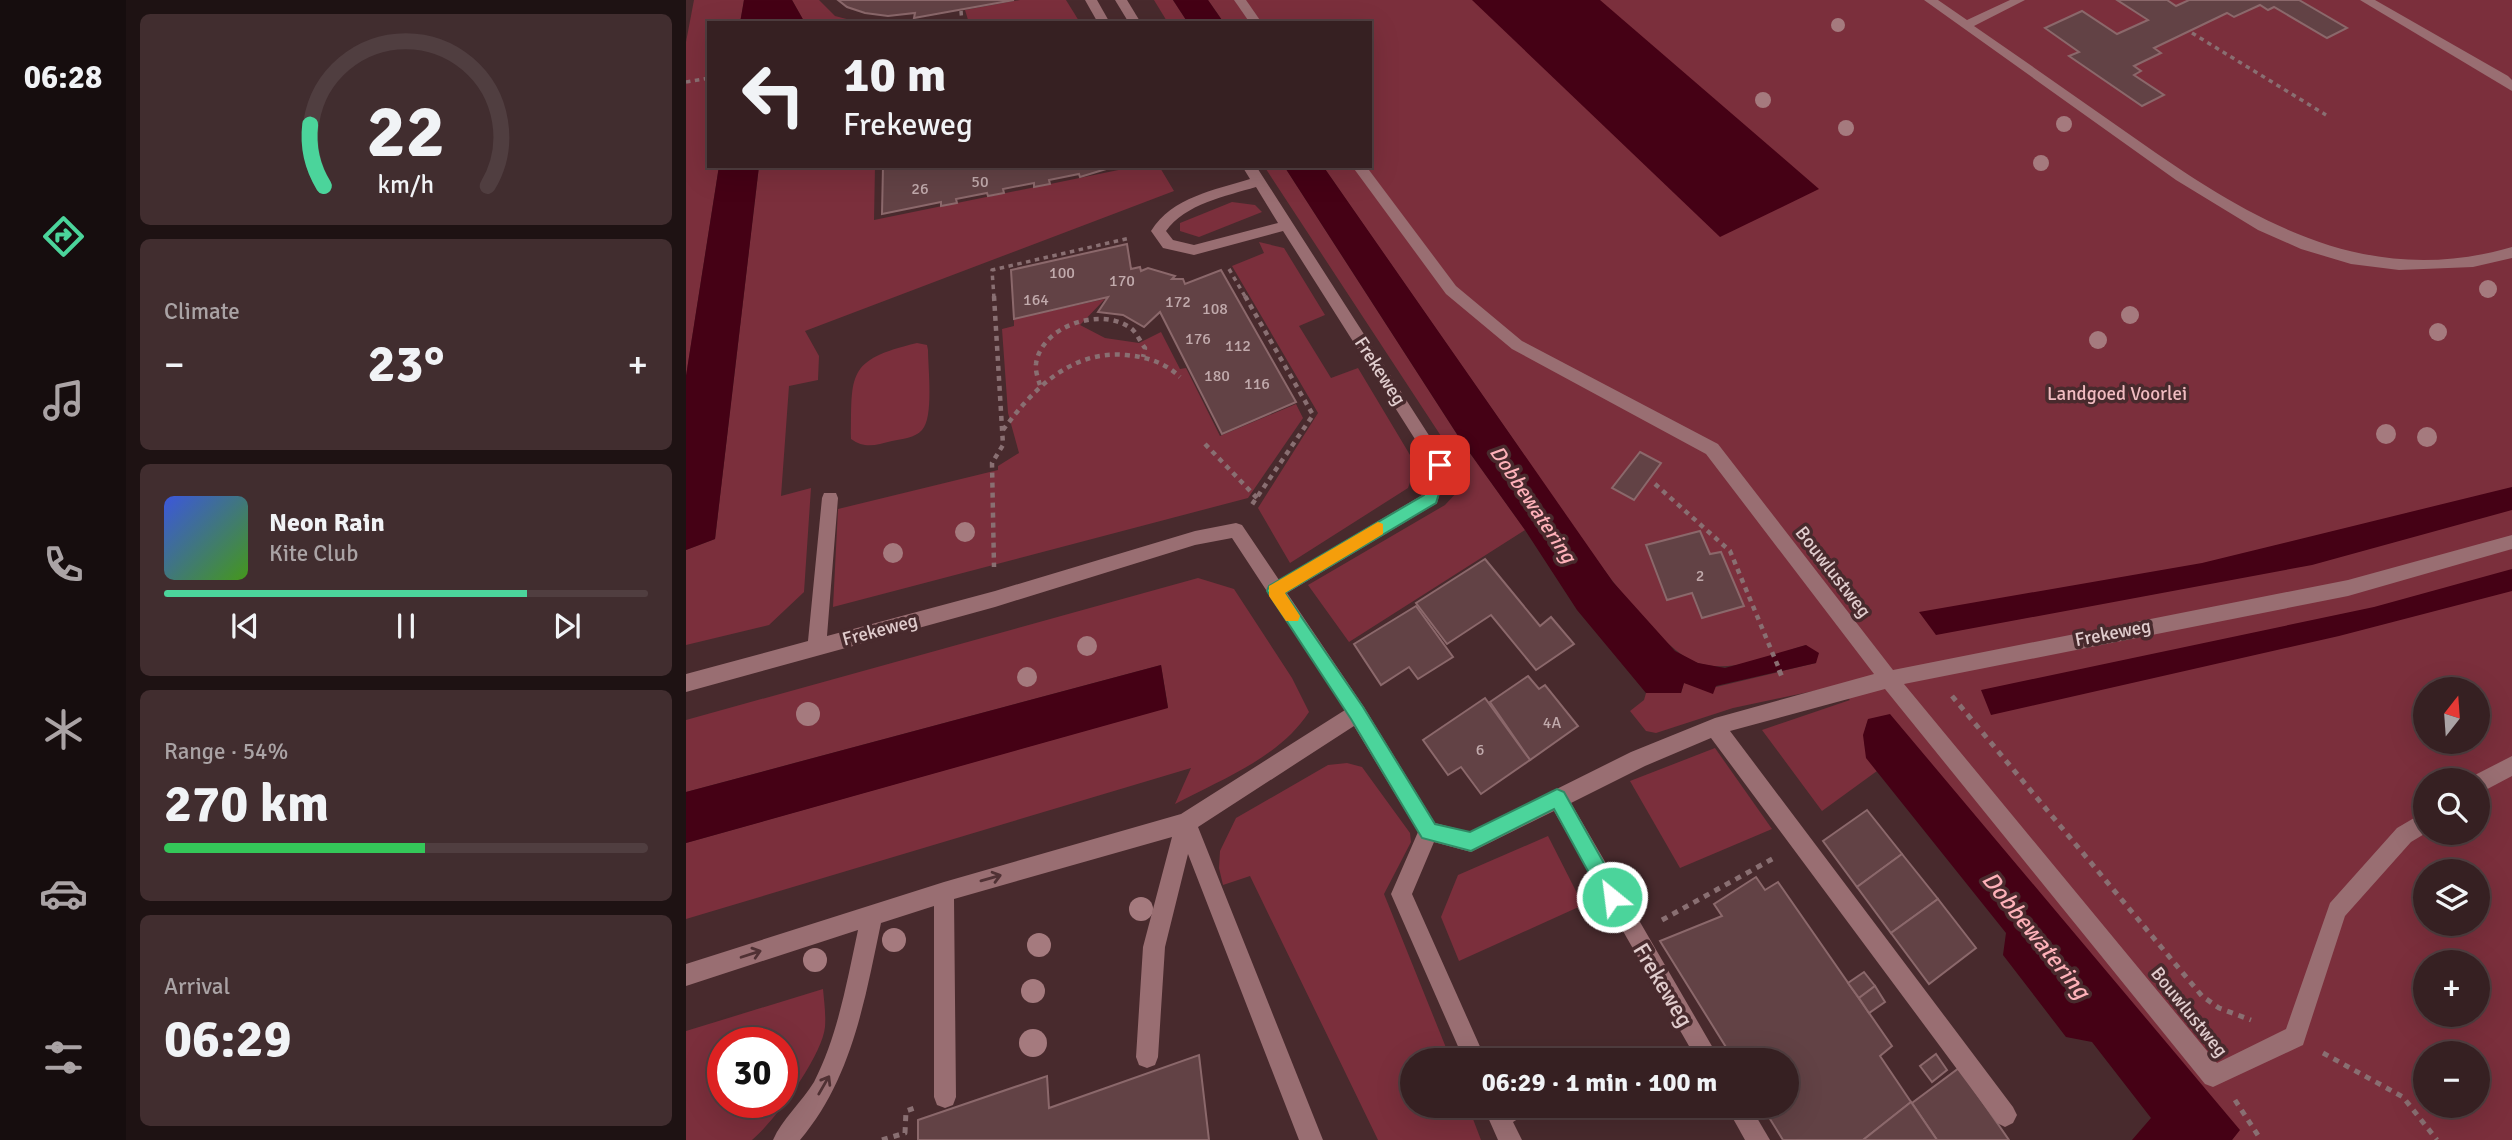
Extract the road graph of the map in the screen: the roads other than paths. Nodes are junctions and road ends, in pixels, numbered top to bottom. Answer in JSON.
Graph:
{"nodes":[{"id":1,"x":1091,"y":0,"type":"edge"},
{"id":2,"x":1121,"y":0,"type":"edge"},
{"id":3,"x":1240,"y":0,"type":"edge"},
{"id":4,"x":1930,"y":0,"type":"edge"},
{"id":5,"x":2019,"y":0,"type":"edge"},
{"id":6,"x":2365,"y":0,"type":"edge"},
{"id":7,"x":1103,"y":21,"type":"edge"},
{"id":8,"x":1134,"y":21,"type":"edge"},
{"id":9,"x":1255,"y":21,"type":"edge"},
{"id":10,"x":1966,"y":25,"type":"junction"},
{"id":11,"x":2512,"y":87,"type":"edge"},
{"id":12,"x":1250,"y":168,"type":"edge"},
{"id":13,"x":1360,"y":168,"type":"edge"},
{"id":14,"x":1259,"y":181,"type":"junction"},
{"id":15,"x":1288,"y":225,"type":"junction"},
{"id":16,"x":2512,"y":252,"type":"edge"},
{"id":17,"x":830,"y":498,"type":"dead end"},
{"id":18,"x":2512,"y":542,"type":"edge"},
{"id":19,"x":1275,"y":591,"type":"junction"},
{"id":20,"x":817,"y":647,"type":"junction"},
{"id":21,"x":1889,"y":679,"type":"junction"},
{"id":22,"x":686,"y":683,"type":"edge"},
{"id":23,"x":1357,"y":713,"type":"junction"},
{"id":24,"x":1715,"y":727,"type":"junction"},
{"id":25,"x":2512,"y":765,"type":"edge"},
{"id":26,"x":2490,"y":777,"type":"edge"},
{"id":27,"x":1557,"y":798,"type":"junction"},
{"id":28,"x":1186,"y":823,"type":"junction"},
{"id":29,"x":2413,"y":829,"type":"edge"},
{"id":30,"x":1429,"y":831,"type":"junction"},
{"id":31,"x":944,"y":892,"type":"junction"},
{"id":32,"x":872,"y":915,"type":"junction"},
{"id":33,"x":686,"y":975,"type":"edge"},
{"id":34,"x":1470,"y":1048,"type":"edge"},
{"id":35,"x":1702,"y":1048,"type":"edge"},
{"id":36,"x":1147,"y":1057,"type":"dead end"},
{"id":37,"x":944,"y":1097,"type":"road end"},
{"id":38,"x":2005,"y":1115,"type":"dead end"},
{"id":39,"x":1506,"y":1118,"type":"edge"},
{"id":40,"x":1744,"y":1118,"type":"edge"},
{"id":41,"x":785,"y":1140,"type":"edge"},
{"id":42,"x":1311,"y":1140,"type":"edge"},
{"id":43,"x":1510,"y":1140,"type":"edge"},
{"id":44,"x":1758,"y":1140,"type":"edge"}],
"edges":[{"from":1,"to":7,"type":"street"},
{"from":2,"to":8,"type":"street"},
{"from":3,"to":9,"type":"street"},
{"from":4,"to":10,"type":"street"},
{"from":5,"to":10,"type":"street"},
{"from":6,"to":11,"type":"street"},
{"from":10,"to":16,"type":"street"},
{"from":12,"to":14,"type":"street","name":"Frekeweg"},
{"from":13,"to":21,"type":"street","name":"Bouwlustweg"},
{"from":14,"to":15,"type":"street","name":"Frekeweg"},
{"from":14,"to":15,"type":"street"},
{"from":15,"to":19,"type":"street","name":"Frekeweg"},
{"from":17,"to":20,"type":"street","name":"Frekeweg"},
{"from":18,"to":21,"type":"street","name":"Frekeweg"},
{"from":19,"to":20,"type":"street","name":"Frekeweg"},
{"from":19,"to":23,"type":"street"},
{"from":20,"to":22,"type":"street","name":"Frekeweg"},
{"from":21,"to":24,"type":"street","name":"Frekeweg"},
{"from":21,"to":29,"type":"street","name":"Bouwlustweg"},
{"from":23,"to":28,"type":"street"},
{"from":23,"to":30,"type":"street"},
{"from":24,"to":27,"type":"street","name":"Frekeweg"},
{"from":24,"to":38,"type":"street"},
{"from":25,"to":26,"type":"street"},
{"from":27,"to":30,"type":"street","name":"Frekeweg"},
{"from":27,"to":35,"type":"street","name":"Frekeweg"},
{"from":31,"to":28,"type":"street","one_way":true},
{"from":28,"to":36,"type":"street"},
{"from":28,"to":42,"type":"street"},
{"from":30,"to":34,"type":"street"},
{"from":31,"to":32,"type":"street"},
{"from":31,"to":37,"type":"street"},
{"from":33,"to":32,"type":"street","one_way":true},
{"from":41,"to":32,"type":"street","one_way":true},
{"from":39,"to":43,"type":"street"},
{"from":40,"to":44,"type":"street"}]}
